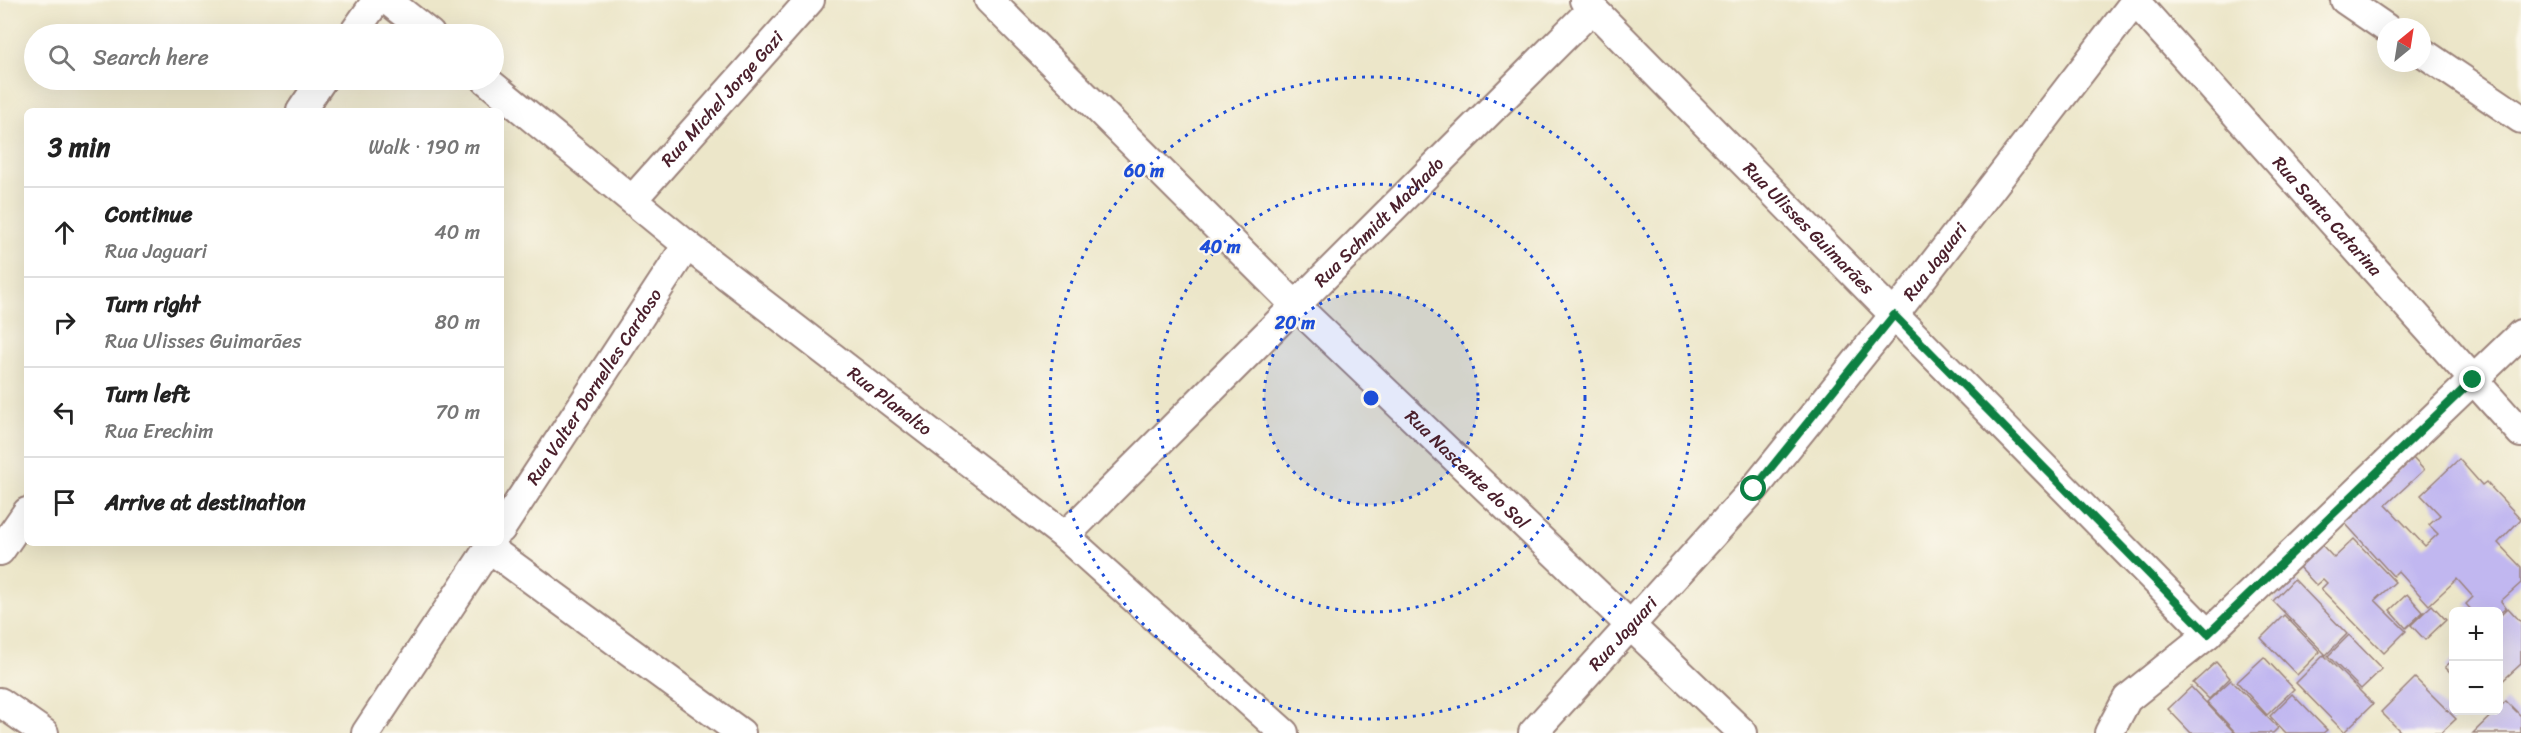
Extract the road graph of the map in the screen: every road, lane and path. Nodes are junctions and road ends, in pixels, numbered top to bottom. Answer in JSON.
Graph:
{"nodes":[{"id":1,"x":377,"y":0,"type":"edge"},
{"id":2,"x":387,"y":0,"type":"edge"},
{"id":3,"x":810,"y":0,"type":"edge"},
{"id":4,"x":990,"y":0,"type":"edge"},
{"id":5,"x":2135,"y":0,"type":"edge"},
{"id":6,"x":2345,"y":0,"type":"edge"},
{"id":7,"x":1588,"y":4,"type":"edge"},
{"id":8,"x":2377,"y":22,"type":"edge"},
{"id":9,"x":360,"y":24,"type":"edge"},
{"id":10,"x":417,"y":24,"type":"edge"},
{"id":11,"x":2431,"y":58,"type":"edge"},
{"id":12,"x":315,"y":90,"type":"edge"},
{"id":13,"x":498,"y":90,"type":"edge"},
{"id":14,"x":303,"y":108,"type":"edge"},
{"id":15,"x":2521,"y":119,"type":"edge"},
{"id":16,"x":633,"y":199,"type":"junction"},
{"id":17,"x":687,"y":245,"type":"junction"},
{"id":18,"x":1295,"y":305,"type":"junction"},
{"id":19,"x":1894,"y":315,"type":"junction"},
{"id":20,"x":2521,"y":334,"type":"edge"},
{"id":21,"x":2473,"y":380,"type":"junction"},
{"id":22,"x":2521,"y":433,"type":"edge"},
{"id":23,"x":24,"y":516,"type":"edge"},
{"id":24,"x":504,"y":525,"type":"edge"},
{"id":25,"x":1065,"y":536,"type":"junction"},
{"id":26,"x":490,"y":546,"type":"edge"},
{"id":27,"x":502,"y":546,"type":"edge"},
{"id":28,"x":0,"y":551,"type":"edge"},
{"id":29,"x":1631,"y":627,"type":"junction"},
{"id":30,"x":2208,"y":634,"type":"junction"},
{"id":31,"x":0,"y":702,"type":"edge"},
{"id":32,"x":44,"y":733,"type":"edge"},
{"id":33,"x":366,"y":733,"type":"edge"},
{"id":34,"x":741,"y":733,"type":"edge"},
{"id":35,"x":1284,"y":733,"type":"edge"},
{"id":36,"x":1533,"y":733,"type":"edge"},
{"id":37,"x":1743,"y":733,"type":"edge"},
{"id":38,"x":2109,"y":733,"type":"edge"}],
"edges":[{"from":1,"to":9,"type":"street"},
{"from":2,"to":10,"type":"street"},
{"from":3,"to":16,"type":"street","name":"Rua Michel Jorge Gazi"},
{"from":4,"to":18,"type":"street","name":"Rua Nascente do Sol"},
{"from":5,"to":19,"type":"street","name":"Rua Jaguari"},
{"from":5,"to":21,"type":"street","name":"Rua Santa Catarina"},
{"from":6,"to":8,"type":"street"},
{"from":7,"to":18,"type":"street","name":"Rua Schmidt Machado"},
{"from":7,"to":19,"type":"street","name":"Rua Ulisses Guimarães"},
{"from":11,"to":15,"type":"street"},
{"from":12,"to":14,"type":"street"},
{"from":13,"to":16,"type":"street","name":"Rua Planalto"},
{"from":16,"to":17,"type":"street","name":"Rua Planalto"},
{"from":17,"to":24,"type":"street","name":"Rua Valter Dornelles Cardoso"},
{"from":17,"to":25,"type":"street","name":"Rua Planalto"},
{"from":18,"to":25,"type":"street","name":"Rua Schmidt Machado"},
{"from":18,"to":29,"type":"street","name":"Rua Nascente do Sol"},
{"from":19,"to":29,"type":"street","name":"Rua Jaguari"},
{"from":19,"to":30,"type":"street","name":"Rua Ulisses Guimarães"},
{"from":20,"to":21,"type":"street"},
{"from":21,"to":22,"type":"street","name":"Rua Santa Catarina"},
{"from":21,"to":30,"type":"street"},
{"from":23,"to":28,"type":"street"},
{"from":25,"to":35,"type":"street","name":"Rua Planalto"},
{"from":26,"to":33,"type":"street","name":"Rua Valter Dornelles Cardoso"},
{"from":27,"to":34,"type":"street"},
{"from":29,"to":36,"type":"street","name":"Rua Jaguari"},
{"from":29,"to":37,"type":"street","name":"Rua Nascente do Sol"},
{"from":30,"to":38,"type":"street"},
{"from":31,"to":32,"type":"street"}]}
